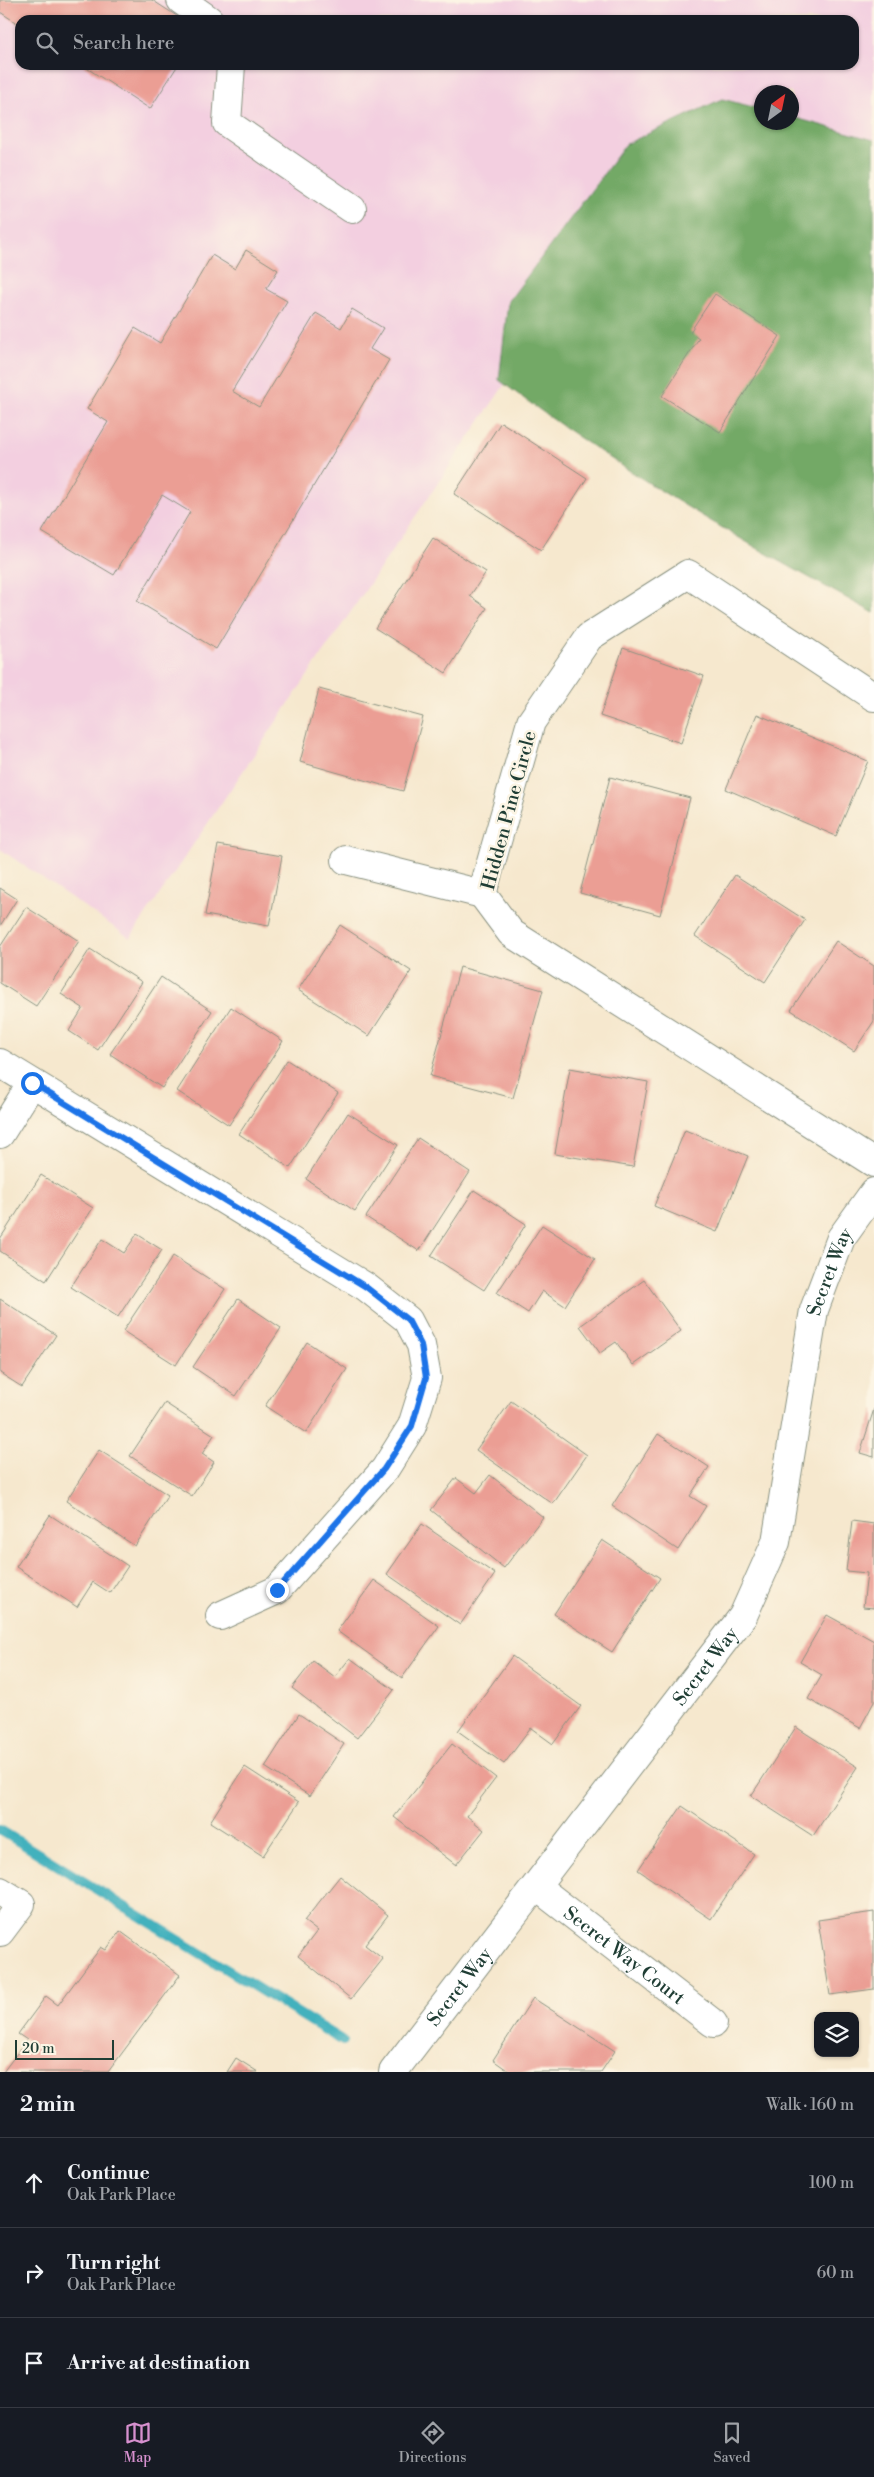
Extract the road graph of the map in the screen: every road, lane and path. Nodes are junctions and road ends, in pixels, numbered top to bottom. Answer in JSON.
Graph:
{"nodes":[{"id":1,"x":181,"y":0,"type":"edge"},
{"id":2,"x":202,"y":15,"type":"edge"},
{"id":3,"x":231,"y":70,"type":"edge"},
{"id":4,"x":352,"y":209,"type":"dead end"},
{"id":5,"x":874,"y":697,"type":"edge"},
{"id":6,"x":346,"y":860,"type":"dead end"},
{"id":7,"x":482,"y":894,"type":"junction"},
{"id":8,"x":0,"y":1063,"type":"edge"},
{"id":9,"x":32,"y":1083,"type":"junction"},
{"id":10,"x":0,"y":1134,"type":"edge"},
{"id":11,"x":874,"y":1163,"type":"edge"},
{"id":12,"x":874,"y":1192,"type":"edge"},
{"id":13,"x":220,"y":1616,"type":"dead end"},
{"id":14,"x":537,"y":1887,"type":"junction"},
{"id":15,"x":10,"y":1898,"type":"edge"},
{"id":16,"x":0,"y":1932,"type":"edge"},
{"id":17,"x":713,"y":2023,"type":"dead end"},
{"id":18,"x":393,"y":2072,"type":"edge"}],
"edges":[{"from":1,"to":2,"type":"street"},
{"from":3,"to":4,"type":"street"},
{"from":5,"to":7,"type":"street","name":"Hidden Pine Circle"},
{"from":6,"to":7,"type":"street"},
{"from":7,"to":11,"type":"street","name":"Hidden Pine Circle"},
{"from":8,"to":9,"type":"street"},
{"from":9,"to":10,"type":"street"},
{"from":9,"to":13,"type":"street"},
{"from":12,"to":14,"type":"street","name":"Secret Way"},
{"from":14,"to":17,"type":"street","name":"Secret Way Court"},
{"from":14,"to":18,"type":"street","name":"Secret Way"},
{"from":15,"to":16,"type":"street"}]}
